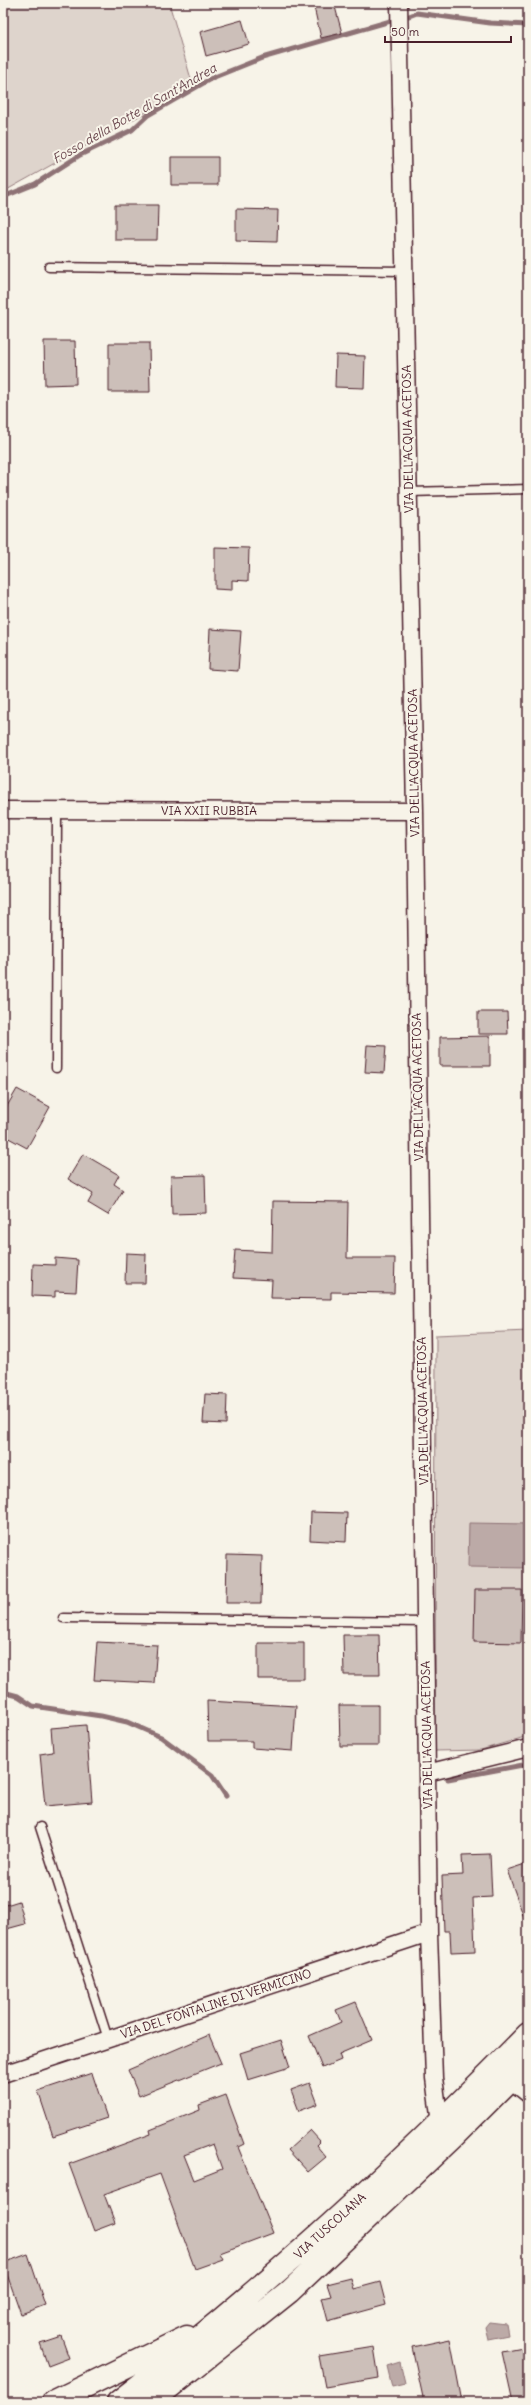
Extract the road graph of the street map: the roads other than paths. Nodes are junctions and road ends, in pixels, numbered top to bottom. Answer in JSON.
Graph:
{"nodes":[{"id":1,"x":399,"y":3,"type":"edge"},
{"id":2,"x":49,"y":267,"type":"dead end"},
{"id":3,"x":405,"y":271,"type":"junction"},
{"id":4,"x":528,"y":489,"type":"edge"},
{"id":5,"x":409,"y":492,"type":"junction"},
{"id":6,"x":3,"y":810,"type":"edge"},
{"id":7,"x":57,"y":811,"type":"junction"},
{"id":8,"x":415,"y":811,"type":"junction"},
{"id":9,"x":56,"y":1068,"type":"dead end"},
{"id":10,"x":64,"y":1618,"type":"dead end"},
{"id":11,"x":425,"y":1622,"type":"junction"},
{"id":12,"x":528,"y":1748,"type":"edge"},
{"id":13,"x":427,"y":1773,"type":"junction"},
{"id":14,"x":40,"y":1827,"type":"dead end"},
{"id":15,"x":429,"y":1933,"type":"junction"},
{"id":16,"x":528,"y":2034,"type":"edge"},
{"id":17,"x":108,"y":2040,"type":"junction"},
{"id":18,"x":528,"y":2062,"type":"edge"},
{"id":19,"x":3,"y":2074,"type":"edge"},
{"id":20,"x":503,"y":2074,"type":"junction"},
{"id":21,"x":528,"y":2094,"type":"edge"},
{"id":22,"x":446,"y":2130,"type":"junction"},
{"id":23,"x":217,"y":2324,"type":"junction"},
{"id":24,"x":53,"y":2402,"type":"edge"},
{"id":25,"x":118,"y":2402,"type":"edge"},
{"id":26,"x":151,"y":2402,"type":"edge"}],
"edges":[{"from":1,"to":3,"type":"street","name":"VIA DELL'ACQUA ACETOSA"},
{"from":2,"to":3,"type":"lane"},
{"from":3,"to":5,"type":"street","name":"VIA DELL'ACQUA ACETOSA"},
{"from":4,"to":5,"type":"lane"},
{"from":5,"to":8,"type":"street","name":"VIA DELL'ACQUA ACETOSA"},
{"from":6,"to":7,"type":"street","name":"VIA XXII RUBBIA"},
{"from":7,"to":8,"type":"street","name":"VIA XXII RUBBIA"},
{"from":7,"to":9,"type":"lane"},
{"from":8,"to":11,"type":"street","name":"VIA DELL'ACQUA ACETOSA"},
{"from":10,"to":11,"type":"lane"},
{"from":11,"to":13,"type":"street","name":"VIA DELL'ACQUA ACETOSA"},
{"from":12,"to":13,"type":"street"},
{"from":13,"to":15,"type":"street","name":"VIA DELL'ACQUA ACETOSA"},
{"from":14,"to":17,"type":"lane"},
{"from":15,"to":17,"type":"street","name":"VIA DEL FONTALINE DI VERMICINO"},
{"from":15,"to":22,"type":"street","name":"VIA DELL'ACQUA ACETOSA"},
{"from":16,"to":20,"type":"main road","name":"VIA TUSCOLANA"},
{"from":17,"to":19,"type":"street","name":"VIA DEL FONTALINE DI VERMICINO"},
{"from":18,"to":20,"type":"main road","name":"VIA TUSCOLANA"},
{"from":20,"to":21,"type":"street"},
{"from":20,"to":22,"type":"main road","name":"VIA TUSCOLANA"},
{"from":22,"to":23,"type":"main road","name":"VIA TUSCOLANA"},
{"from":22,"to":26,"type":"main road","name":"VIA TUSCOLANA"},
{"from":23,"to":24,"type":"main road"},
{"from":23,"to":25,"type":"main road","name":"VIA TUSCOLANA"}]}
